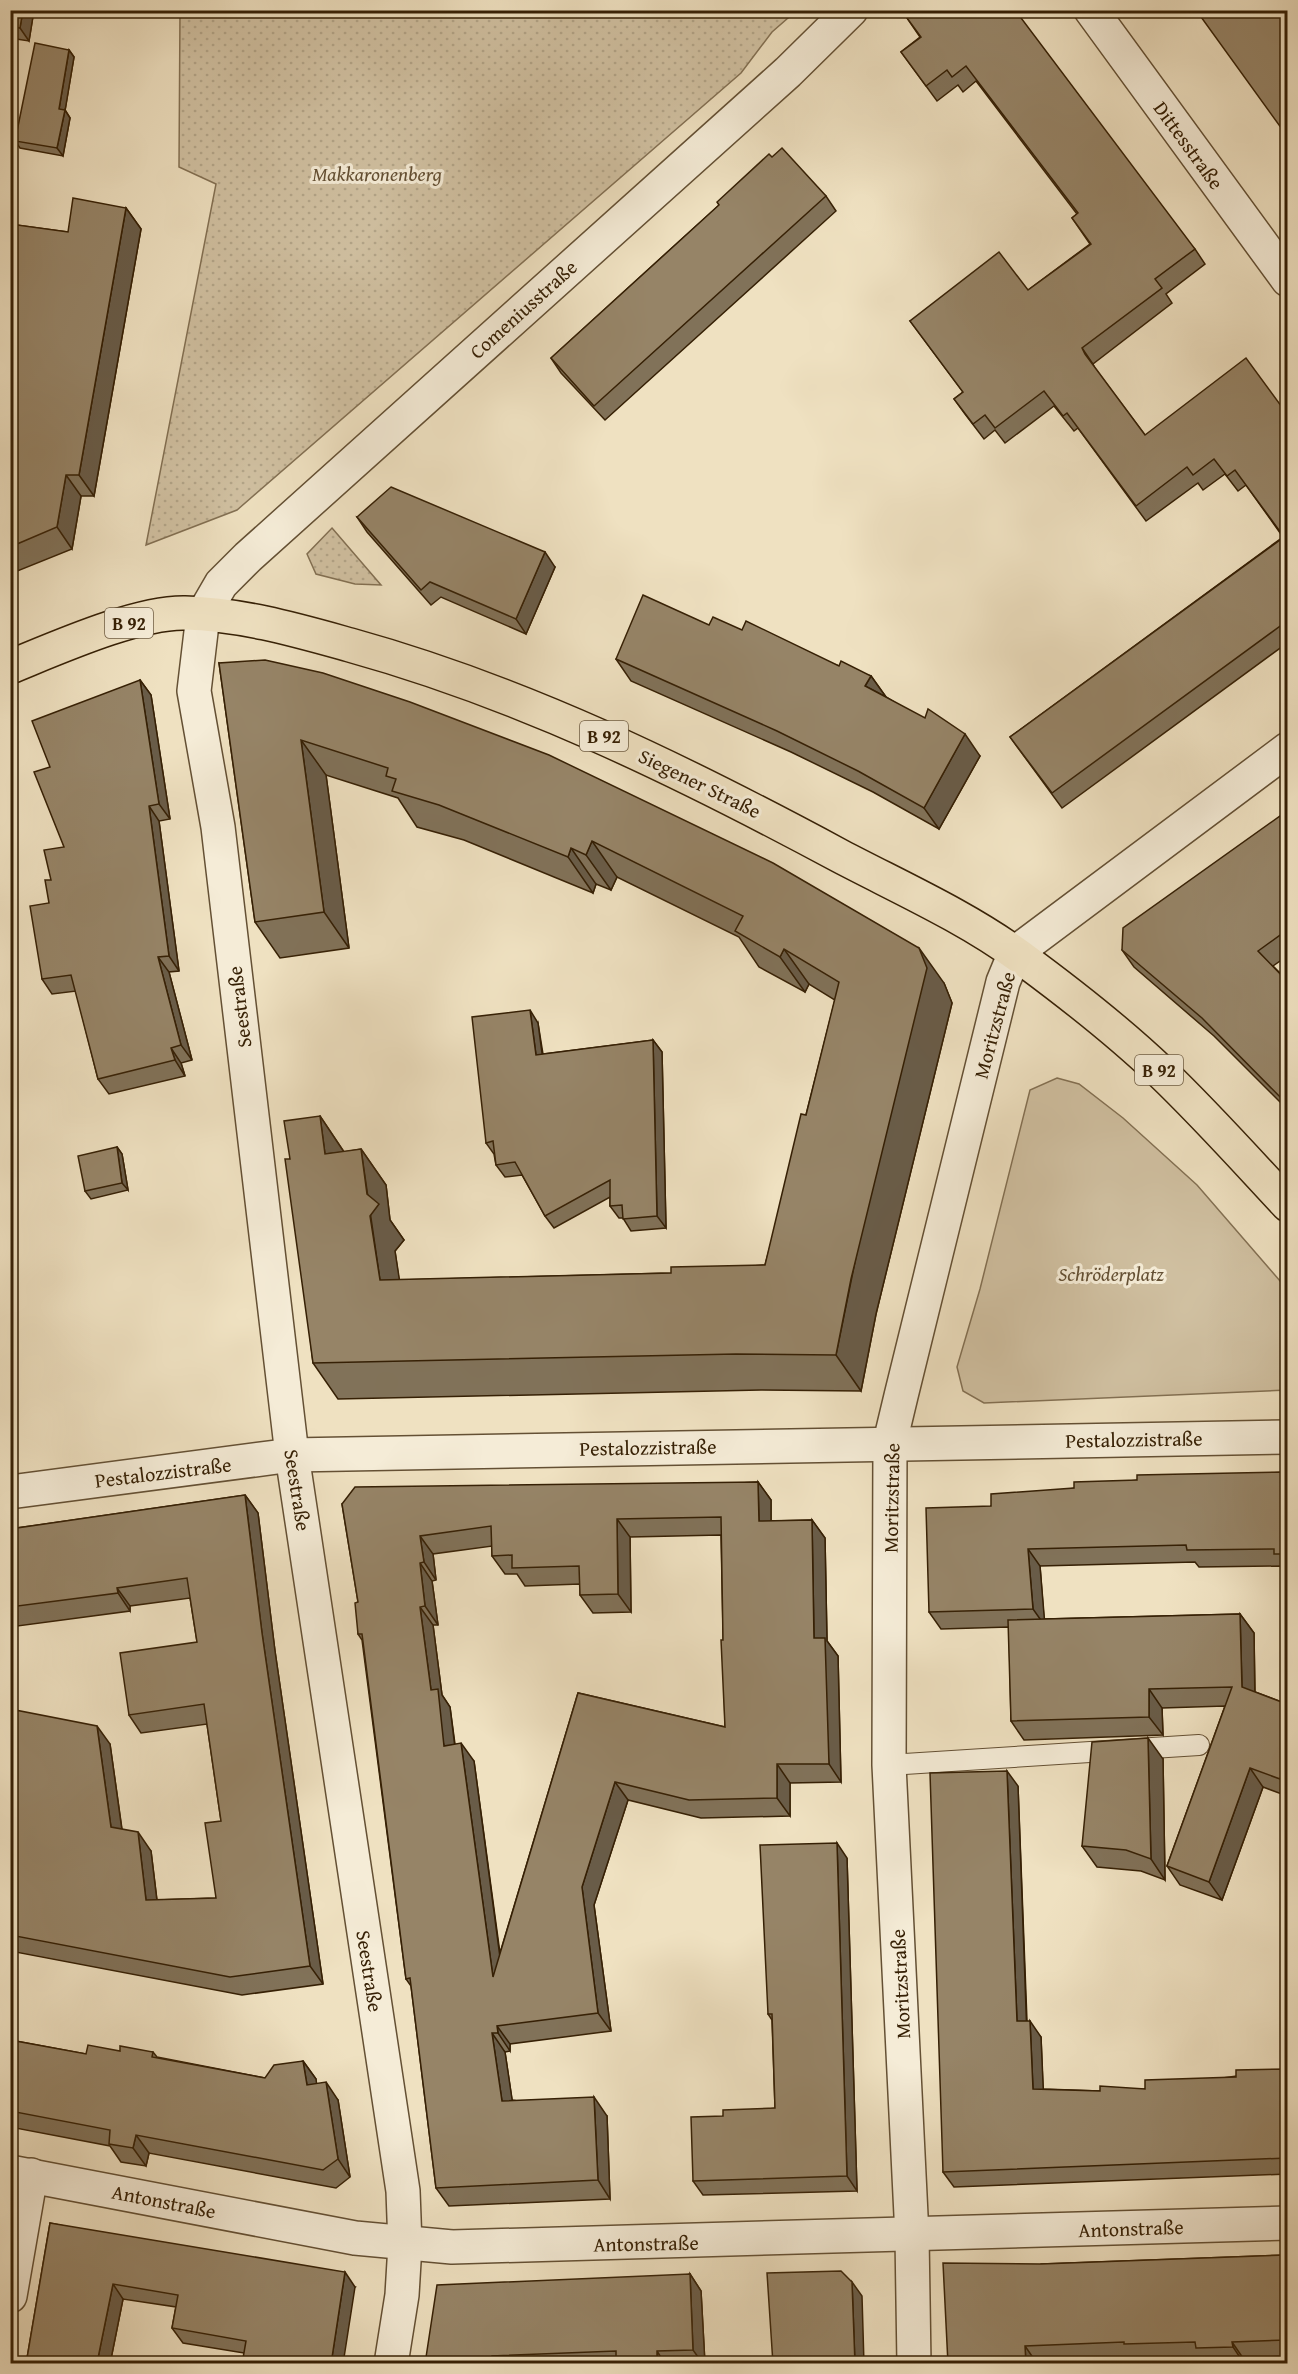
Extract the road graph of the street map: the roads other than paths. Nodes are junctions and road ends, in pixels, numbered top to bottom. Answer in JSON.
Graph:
{"nodes":[{"id":1,"x":851,"y":10,"type":"edge"},
{"id":2,"x":1091,"y":10,"type":"edge"},
{"id":3,"x":1287,"y":280,"type":"edge"},
{"id":4,"x":203,"y":615,"type":"junction"},
{"id":5,"x":10,"y":667,"type":"edge"},
{"id":6,"x":1287,"y":749,"type":"edge"},
{"id":7,"x":1015,"y":952,"type":"junction"},
{"id":8,"x":1287,"y":1204,"type":"edge"},
{"id":9,"x":1287,"y":1437,"type":"edge"},
{"id":10,"x":890,"y":1442,"type":"junction"},
{"id":11,"x":292,"y":1455,"type":"junction"},
{"id":12,"x":10,"y":1492,"type":"edge"},
{"id":13,"x":1199,"y":1745,"type":"dead end"},
{"id":14,"x":889,"y":1765,"type":"junction"},
{"id":15,"x":21,"y":2174,"type":"edge"},
{"id":16,"x":1287,"y":2223,"type":"edge"},
{"id":17,"x":912,"y":2236,"type":"junction"},
{"id":18,"x":405,"y":2245,"type":"junction"},
{"id":19,"x":10,"y":2296,"type":"edge"},
{"id":20,"x":391,"y":2364,"type":"edge"},
{"id":21,"x":914,"y":2364,"type":"edge"}],
"edges":[{"from":1,"to":4,"type":"street","name":"Comeniusstraße"},
{"from":2,"to":3,"type":"street","name":"Dittesstraße"},
{"from":4,"to":5,"type":"main road","name":"Siegener Straße","number":"B 92"},
{"from":4,"to":7,"type":"main road","name":"Siegener Straße","number":"B 92"},
{"from":4,"to":11,"type":"street","name":"Seestraße"},
{"from":6,"to":7,"type":"street","name":"Moritzstraße"},
{"from":7,"to":8,"type":"main road","name":"Siegener Straße","number":"B 92"},
{"from":7,"to":10,"type":"street","name":"Moritzstraße"},
{"from":9,"to":10,"type":"street","name":"Pestalozzistraße"},
{"from":10,"to":11,"type":"street","name":"Pestalozzistraße"},
{"from":10,"to":14,"type":"street","name":"Moritzstraße"},
{"from":11,"to":12,"type":"street","name":"Pestalozzistraße"},
{"from":11,"to":18,"type":"street","name":"Seestraße"},
{"from":13,"to":14,"type":"lane"},
{"from":14,"to":17,"type":"street","name":"Moritzstraße"},
{"from":15,"to":18,"type":"street","name":"Antonstraße"},
{"from":15,"to":19,"type":"street"},
{"from":16,"to":17,"type":"street","name":"Antonstraße"},
{"from":17,"to":18,"type":"street","name":"Antonstraße"},
{"from":17,"to":21,"type":"street","name":"Moritzstraße"},
{"from":18,"to":20,"type":"street","name":"Seestraße"}]}
